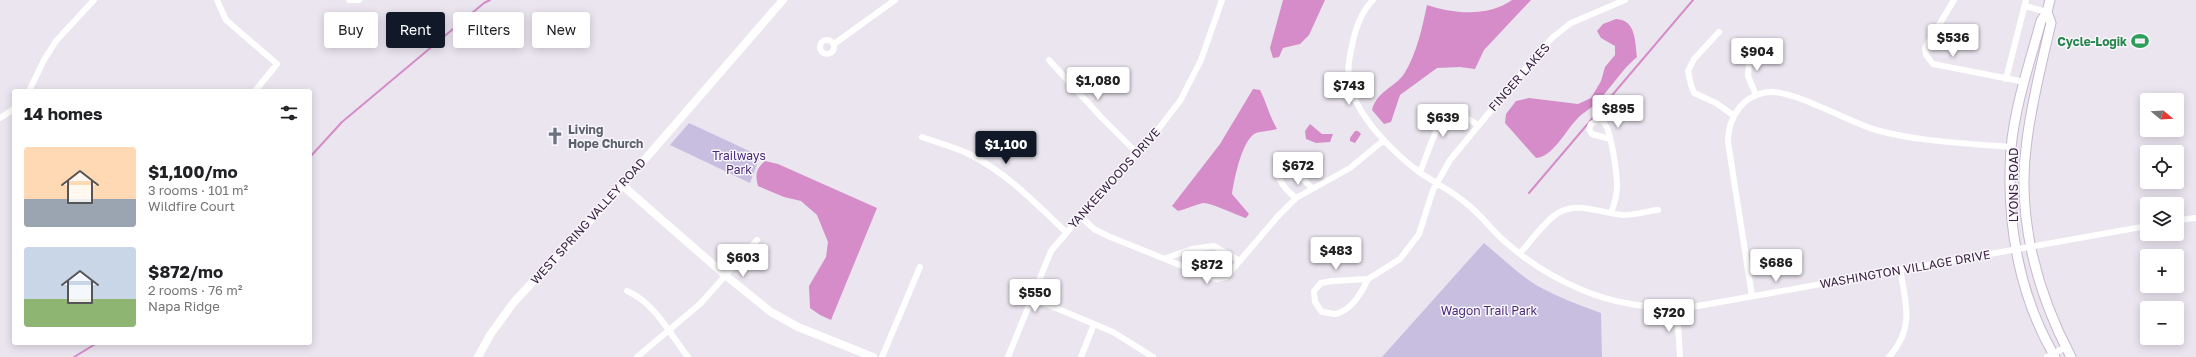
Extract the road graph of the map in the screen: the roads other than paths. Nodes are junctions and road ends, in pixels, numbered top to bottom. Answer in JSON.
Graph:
{"nodes":[{"id":1,"x":94,"y":0,"type":"edge"},
{"id":2,"x":217,"y":0,"type":"edge"},
{"id":3,"x":349,"y":0,"type":"edge"},
{"id":4,"x":359,"y":0,"type":"edge"},
{"id":5,"x":783,"y":0,"type":"edge"},
{"id":6,"x":895,"y":0,"type":"edge"},
{"id":7,"x":1222,"y":0,"type":"edge"},
{"id":8,"x":1373,"y":0,"type":"edge"},
{"id":9,"x":1625,"y":0,"type":"edge"},
{"id":10,"x":1954,"y":0,"type":"edge"},
{"id":11,"x":2050,"y":0,"type":"edge"},
{"id":12,"x":2025,"y":3,"type":"edge"},
{"id":13,"x":2047,"y":12,"type":"junction"},
{"id":14,"x":1719,"y":32,"type":"dead end"},
{"id":15,"x":834,"y":44,"type":"dead end"},
{"id":16,"x":1750,"y":50,"type":"dead end"},
{"id":17,"x":1049,"y":60,"type":"dead end"},
{"id":18,"x":2006,"y":79,"type":"junction"},
{"id":19,"x":2025,"y":82,"type":"junction"},
{"id":20,"x":30,"y":89,"type":"edge"},
{"id":21,"x":257,"y":89,"type":"edge"},
{"id":22,"x":1756,"y":95,"type":"junction"},
{"id":23,"x":12,"y":110,"type":"edge"},
{"id":24,"x":1733,"y":115,"type":"junction"},
{"id":25,"x":0,"y":118,"type":"edge"},
{"id":26,"x":1478,"y":125,"type":"junction"},
{"id":27,"x":922,"y":137,"type":"dead end"},
{"id":28,"x":1610,"y":138,"type":"dead end"},
{"id":29,"x":1384,"y":140,"type":"junction"},
{"id":30,"x":2011,"y":147,"type":"junction"},
{"id":31,"x":1137,"y":153,"type":"junction"},
{"id":32,"x":1420,"y":172,"type":"junction"},
{"id":33,"x":1437,"y":183,"type":"junction"},
{"id":34,"x":622,"y":185,"type":"junction"},
{"id":35,"x":1312,"y":188,"type":"junction"},
{"id":36,"x":1296,"y":198,"type":"junction"},
{"id":37,"x":1658,"y":210,"type":"dead end"},
{"id":38,"x":1611,"y":213,"type":"junction"},
{"id":39,"x":1080,"y":216,"type":"junction"},
{"id":40,"x":2196,"y":218,"type":"edge"},
{"id":41,"x":2184,"y":219,"type":"edge"},
{"id":42,"x":2140,"y":227,"type":"edge"},
{"id":43,"x":1066,"y":232,"type":"junction"},
{"id":44,"x":757,"y":240,"type":"dead end"},
{"id":45,"x":2030,"y":247,"type":"junction"},
{"id":46,"x":2015,"y":249,"type":"junction"},
{"id":47,"x":1520,"y":254,"type":"junction"},
{"id":48,"x":1166,"y":258,"type":"junction"},
{"id":49,"x":1240,"y":261,"type":"junction"},
{"id":50,"x":920,"y":267,"type":"dead end"},
{"id":51,"x":1900,"y":269,"type":"junction"},
{"id":52,"x":725,"y":275,"type":"junction"},
{"id":53,"x":1368,"y":279,"type":"junction"},
{"id":54,"x":627,"y":291,"type":"dead end"},
{"id":55,"x":1752,"y":296,"type":"junction"},
{"id":56,"x":1032,"y":298,"type":"junction"},
{"id":57,"x":1677,"y":308,"type":"junction"},
{"id":58,"x":1094,"y":324,"type":"junction"},
{"id":59,"x":668,"y":331,"type":"junction"},
{"id":60,"x":2066,"y":347,"type":"junction"},
{"id":61,"x":2052,"y":356,"type":"edge"},
{"id":62,"x":478,"y":357,"type":"edge"},
{"id":63,"x":637,"y":357,"type":"edge"},
{"id":64,"x":688,"y":357,"type":"edge"},
{"id":65,"x":873,"y":357,"type":"edge"},
{"id":66,"x":882,"y":357,"type":"edge"},
{"id":67,"x":1008,"y":357,"type":"edge"},
{"id":68,"x":1081,"y":357,"type":"edge"},
{"id":69,"x":1153,"y":357,"type":"edge"},
{"id":70,"x":1680,"y":357,"type":"edge"},
{"id":71,"x":1889,"y":357,"type":"edge"},
{"id":72,"x":2071,"y":357,"type":"edge"}],
"edges":[{"from":1,"to":20,"type":"street"},
{"from":2,"to":21,"type":"street"},
{"from":3,"to":4,"type":"street"},
{"from":5,"to":34,"type":"street","name":"WEST SPRING VALLEY ROAD"},
{"from":6,"to":15,"type":"street"},
{"from":7,"to":31,"type":"street","name":"YANKEEWOODS DRIVE"},
{"from":8,"to":29,"type":"street","name":"WASHINGTON VILLAGE DRIVE"},
{"from":9,"to":26,"type":"street","name":"FINGER LAKES"},
{"from":10,"to":18,"type":"street"},
{"from":11,"to":13,"type":"main road","name":"LYONS ROAD"},
{"from":12,"to":13,"type":"street"},
{"from":12,"to":18,"type":"street"},
{"from":13,"to":19,"type":"main road","name":"LYONS ROAD"},
{"from":13,"to":45,"type":"main road","name":"LYONS ROAD"},
{"from":14,"to":24,"type":"street"},
{"from":16,"to":22,"type":"street"},
{"from":17,"to":31,"type":"street"},
{"from":18,"to":19,"type":"street"},
{"from":19,"to":30,"type":"main road","name":"LYONS ROAD"},
{"from":22,"to":24,"type":"street"},
{"from":22,"to":30,"type":"street"},
{"from":23,"to":25,"type":"street"},
{"from":24,"to":55,"type":"street"},
{"from":26,"to":32,"type":"street"},
{"from":26,"to":33,"type":"street","name":"FINGER LAKES"},
{"from":27,"to":43,"type":"street"},
{"from":28,"to":38,"type":"street"},
{"from":29,"to":32,"type":"street","name":"WASHINGTON VILLAGE DRIVE"},
{"from":29,"to":35,"type":"street"},
{"from":30,"to":46,"type":"main road","name":"LYONS ROAD"},
{"from":31,"to":39,"type":"street","name":"YANKEEWOODS DRIVE"},
{"from":32,"to":33,"type":"street","name":"WASHINGTON VILLAGE DRIVE"},
{"from":33,"to":47,"type":"street","name":"WASHINGTON VILLAGE DRIVE"},
{"from":33,"to":53,"type":"street","name":"FINGER LAKES"},
{"from":34,"to":52,"type":"street"},
{"from":34,"to":62,"type":"street","name":"WEST SPRING VALLEY ROAD"},
{"from":35,"to":36,"type":"street"},
{"from":35,"to":36,"type":"street"},
{"from":36,"to":49,"type":"street"},
{"from":37,"to":38,"type":"street"},
{"from":38,"to":47,"type":"street"},
{"from":39,"to":43,"type":"street","name":"YANKEEWOODS DRIVE"},
{"from":39,"to":48,"type":"street"},
{"from":40,"to":41,"type":"street"},
{"from":42,"to":45,"type":"street","name":"WASHINGTON VILLAGE DRIVE"},
{"from":43,"to":56,"type":"street","name":"YANKEEWOODS DRIVE"},
{"from":44,"to":52,"type":"street"},
{"from":45,"to":46,"type":"street","name":"WASHINGTON VILLAGE DRIVE"},
{"from":45,"to":60,"type":"main road","name":"LYONS ROAD"},
{"from":46,"to":51,"type":"street","name":"WASHINGTON VILLAGE DRIVE"},
{"from":46,"to":61,"type":"main road","name":"LYONS ROAD"},
{"from":47,"to":57,"type":"street","name":"WASHINGTON VILLAGE DRIVE"},
{"from":48,"to":49,"type":"street"},
{"from":48,"to":49,"type":"street"},
{"from":50,"to":66,"type":"street"},
{"from":51,"to":55,"type":"street","name":"WASHINGTON VILLAGE DRIVE"},
{"from":51,"to":71,"type":"street"},
{"from":52,"to":59,"type":"street"},
{"from":52,"to":65,"type":"street"},
{"from":53,"to":53,"type":"street"},
{"from":54,"to":59,"type":"street"},
{"from":55,"to":57,"type":"street","name":"WASHINGTON VILLAGE DRIVE"},
{"from":56,"to":58,"type":"street"},
{"from":56,"to":67,"type":"street","name":"YANKEEWOODS DRIVE"},
{"from":57,"to":70,"type":"street"},
{"from":58,"to":68,"type":"street"},
{"from":58,"to":69,"type":"street"},
{"from":59,"to":63,"type":"street"},
{"from":59,"to":64,"type":"street"},
{"from":60,"to":61,"type":"street"},
{"from":60,"to":72,"type":"main road","name":"LYONS ROAD"}]}
